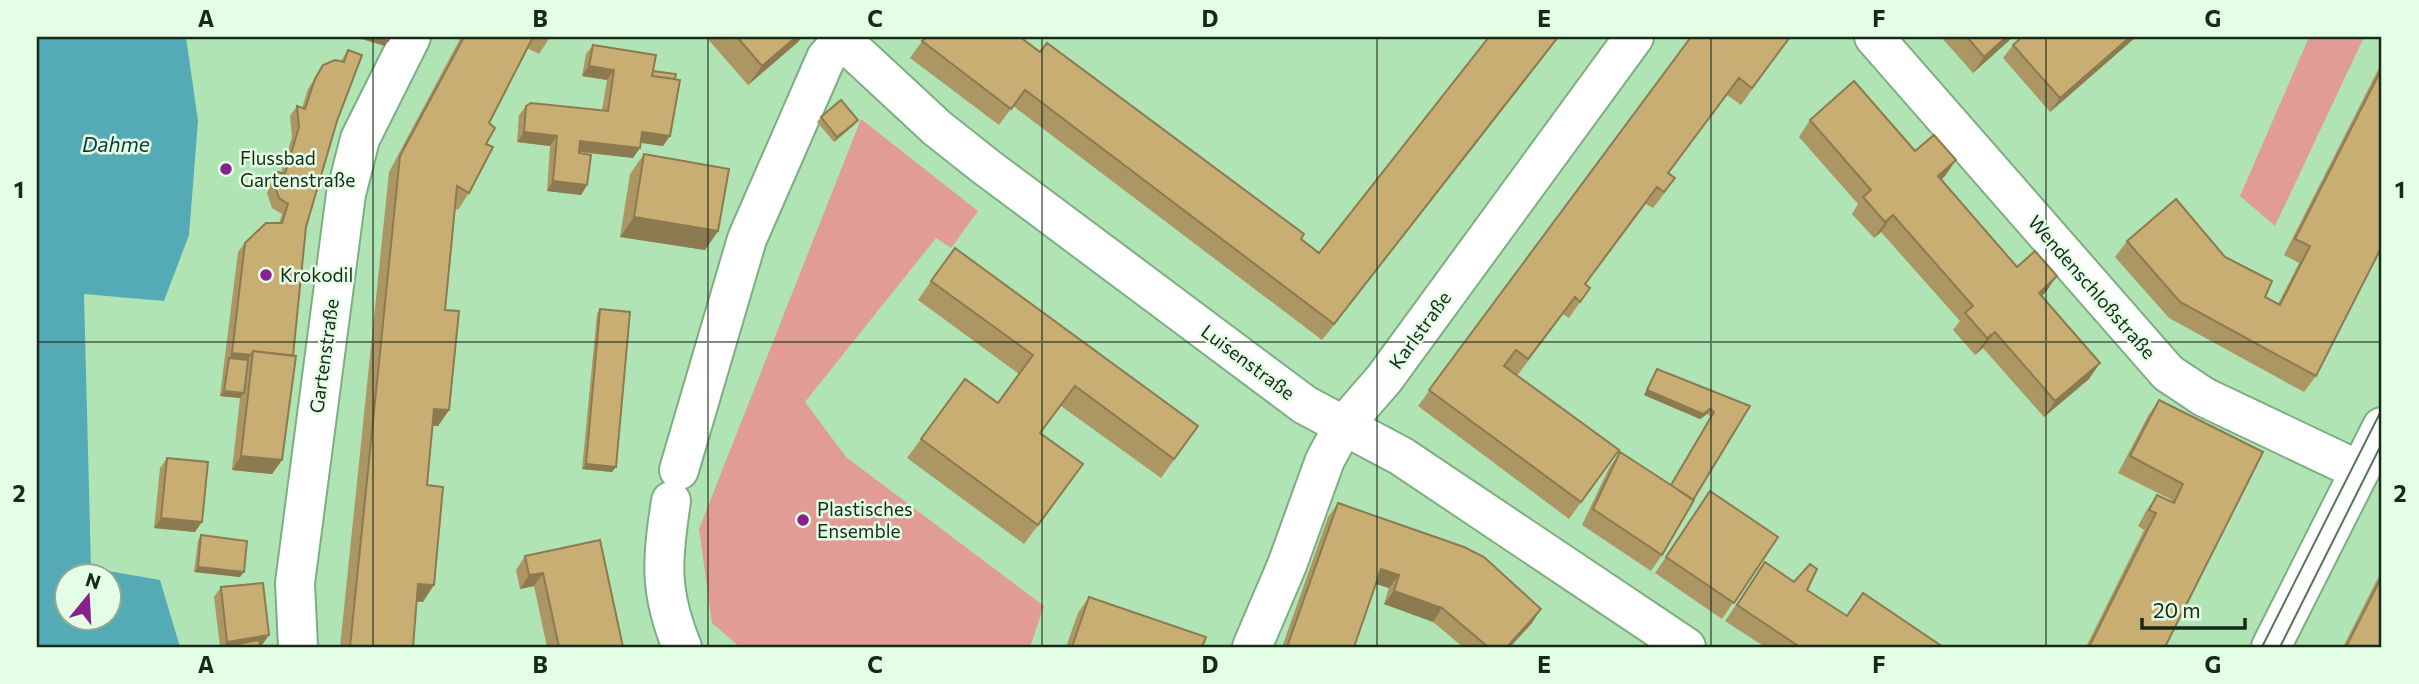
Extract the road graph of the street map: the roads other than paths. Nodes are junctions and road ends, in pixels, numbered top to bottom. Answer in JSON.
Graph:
{"nodes":[{"id":1,"x":411,"y":37,"type":"edge"},
{"id":2,"x":1634,"y":37,"type":"edge"},
{"id":3,"x":1874,"y":37,"type":"edge"},
{"id":4,"x":840,"y":38,"type":"edge"},
{"id":5,"x":1344,"y":425,"type":"junction"},
{"id":6,"x":2382,"y":427,"type":"edge"},
{"id":7,"x":2360,"y":471,"type":"junction"},
{"id":8,"x":680,"y":644,"type":"edge"},
{"id":9,"x":298,"y":647,"type":"edge"},
{"id":10,"x":1252,"y":647,"type":"edge"},
{"id":11,"x":1686,"y":647,"type":"edge"},
{"id":12,"x":2270,"y":647,"type":"edge"}],
"edges":[{"from":1,"to":9,"type":"street","name":"Gartenstraße"},
{"from":2,"to":5,"type":"street","name":"Karlstraße"},
{"from":3,"to":7,"type":"street","name":"Wendenschloßstraße"},
{"from":4,"to":5,"type":"street","name":"Luisenstraße"},
{"from":4,"to":8,"type":"street"},
{"from":5,"to":10,"type":"street","name":"Karlstraße"},
{"from":5,"to":11,"type":"street","name":"Luisenstraße"},
{"from":6,"to":7,"type":"street"},
{"from":7,"to":12,"type":"street"}]}
